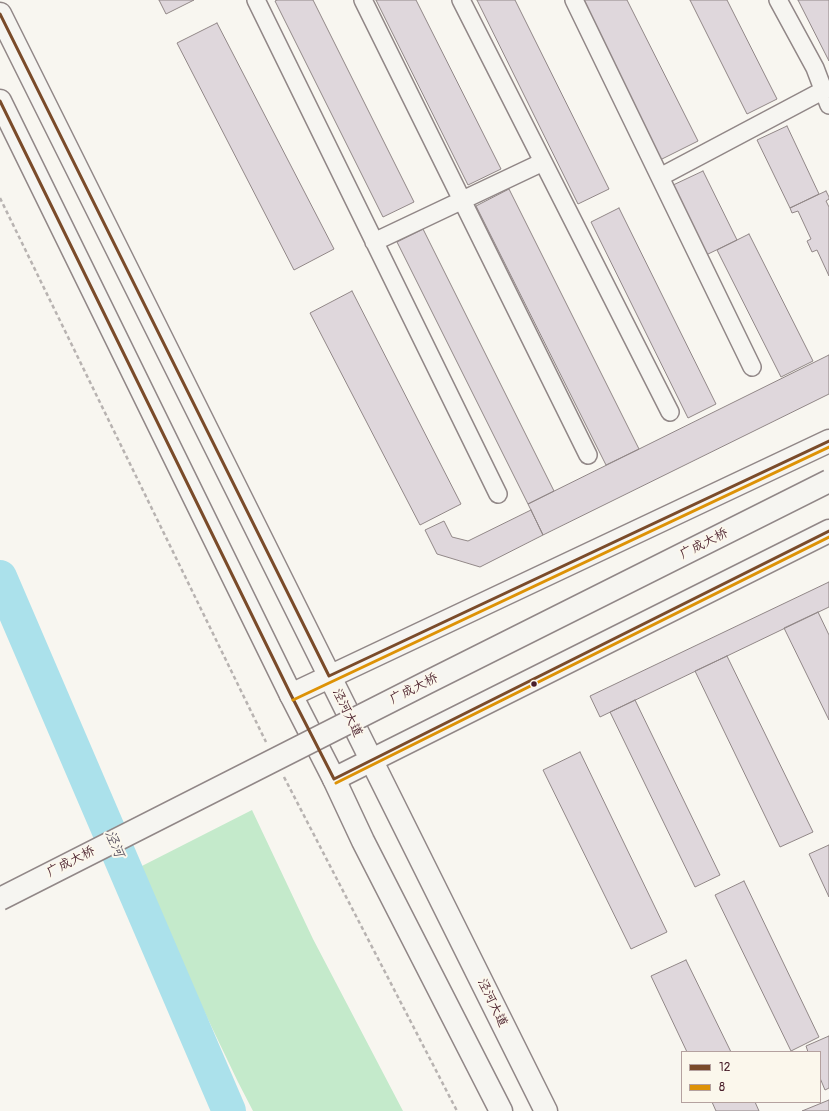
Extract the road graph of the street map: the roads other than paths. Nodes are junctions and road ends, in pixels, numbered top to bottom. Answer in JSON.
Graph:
{"nodes":[{"id":1,"x":363,"y":0,"type":"edge"},
{"id":2,"x":461,"y":0,"type":"edge"},
{"id":3,"x":574,"y":0,"type":"edge"},
{"id":4,"x":778,"y":0,"type":"edge"},
{"id":5,"x":258,"y":1,"type":"edge"},
{"id":6,"x":0,"y":14,"type":"edge"},
{"id":7,"x":826,"y":98,"type":"edge"},
{"id":8,"x":0,"y":101,"type":"edge"},
{"id":9,"x":543,"y":162,"type":"junction"},
{"id":10,"x":660,"y":177,"type":"junction"},
{"id":11,"x":462,"y":200,"type":"junction"},
{"id":12,"x":374,"y":242,"type":"junction"},
{"id":13,"x":752,"y":367,"type":"dead end"},
{"id":14,"x":670,"y":412,"type":"dead end"},
{"id":15,"x":829,"y":442,"type":"edge"},
{"id":16,"x":588,"y":455,"type":"dead end"},
{"id":17,"x":829,"y":481,"type":"edge"},
{"id":18,"x":498,"y":494,"type":"dead end"},
{"id":19,"x":829,"y":531,"type":"edge"},
{"id":20,"x":329,"y":676,"type":"junction"},
{"id":21,"x":291,"y":695,"type":"junction"},
{"id":22,"x":371,"y":760,"type":"junction"},
{"id":23,"x":334,"y":779,"type":"junction"},
{"id":24,"x":0,"y":899,"type":"edge"},
{"id":25,"x":501,"y":1111,"type":"edge"},
{"id":26,"x":546,"y":1111,"type":"edge"}],
"edges":[{"from":1,"to":11,"type":"street"},
{"from":2,"to":9,"type":"street"},
{"from":3,"to":10,"type":"street"},
{"from":4,"to":7,"type":"street"},
{"from":5,"to":12,"type":"street"},
{"from":6,"to":20,"type":"main road","name":"泾河大道"},
{"from":7,"to":10,"type":"street"},
{"from":8,"to":21,"type":"main road"},
{"from":9,"to":11,"type":"street"},
{"from":9,"to":14,"type":"street"},
{"from":10,"to":13,"type":"street"},
{"from":11,"to":12,"type":"street"},
{"from":11,"to":16,"type":"street"},
{"from":12,"to":18,"type":"street"},
{"from":15,"to":20,"type":"main road"},
{"from":17,"to":24,"type":"main road","name":"广成大桥","bridge":true},
{"from":19,"to":22,"type":"main road"},
{"from":20,"to":21,"type":"main road"},
{"from":20,"to":22,"type":"main road","name":"泾河大道"},
{"from":21,"to":23,"type":"main road"},
{"from":22,"to":23,"type":"main road"},
{"from":22,"to":26,"type":"main road","name":"泾河大道"},
{"from":23,"to":25,"type":"main road"}]}
